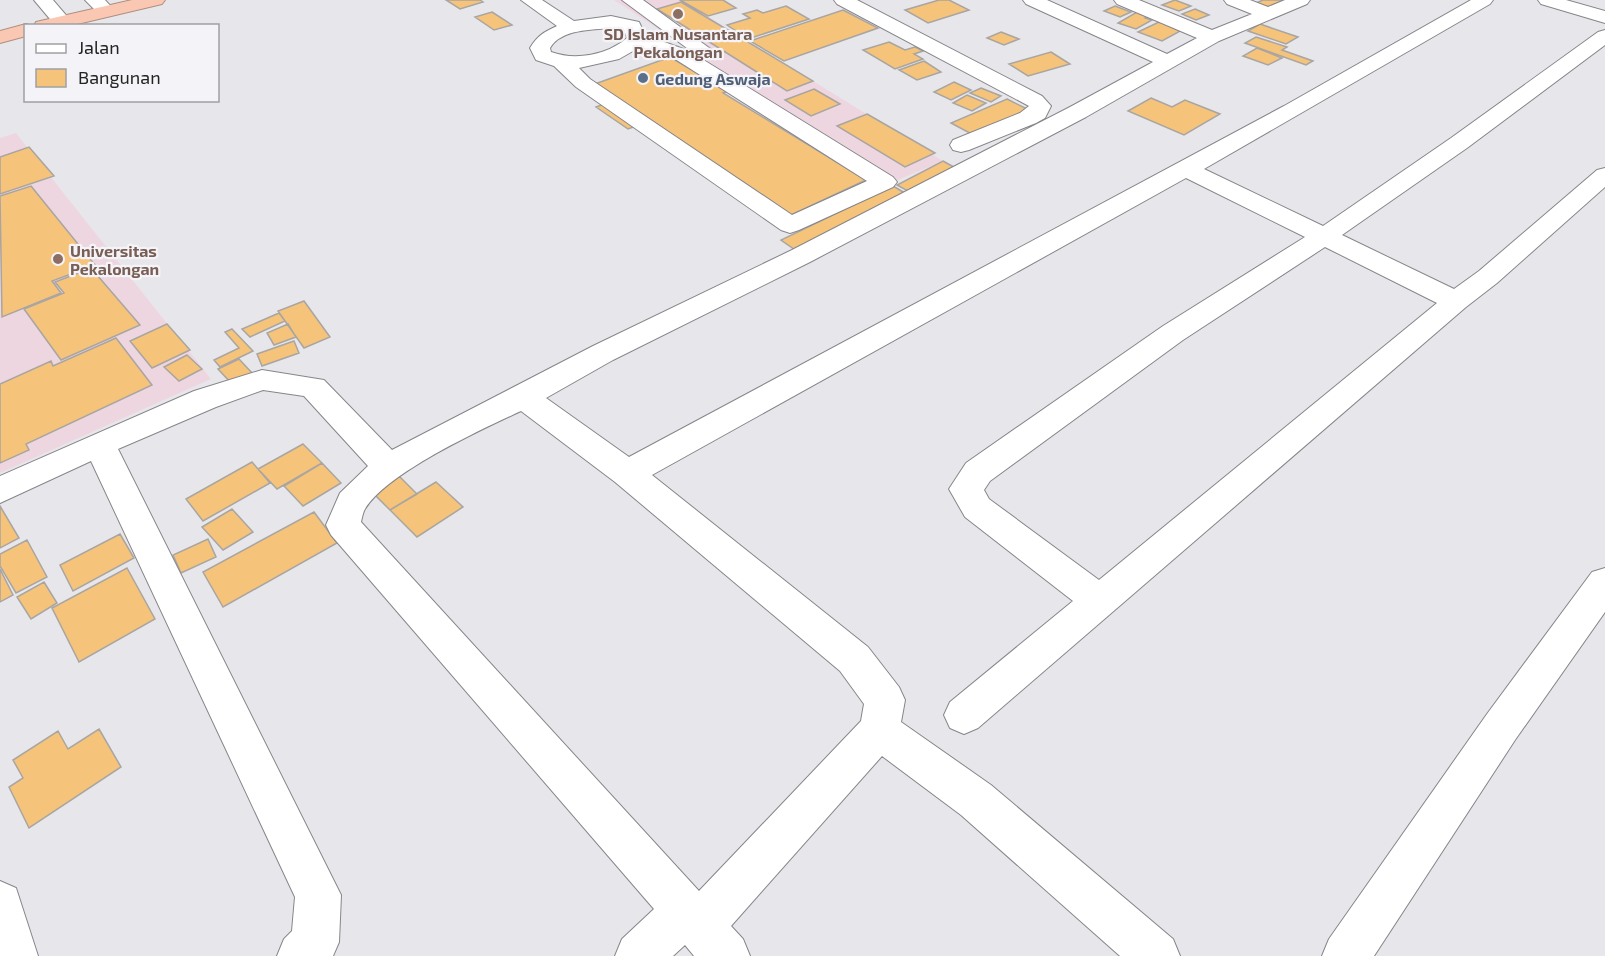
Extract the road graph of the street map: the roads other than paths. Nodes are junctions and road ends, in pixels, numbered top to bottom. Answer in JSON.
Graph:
{"nodes":[{"id":1,"x":44,"y":0,"type":"edge"},
{"id":2,"x":156,"y":0,"type":"edge"},
{"id":3,"x":530,"y":0,"type":"edge"},
{"id":4,"x":631,"y":0,"type":"edge"},
{"id":5,"x":843,"y":0,"type":"edge"},
{"id":6,"x":1032,"y":0,"type":"edge"},
{"id":7,"x":1123,"y":0,"type":"edge"},
{"id":8,"x":1233,"y":0,"type":"edge"},
{"id":9,"x":1301,"y":0,"type":"edge"},
{"id":10,"x":1484,"y":0,"type":"edge"},
{"id":11,"x":1547,"y":0,"type":"edge"},
{"id":12,"x":100,"y":5,"type":"edge"},
{"id":13,"x":1270,"y":15,"type":"junction"},
{"id":14,"x":1605,"y":17,"type":"edge"},
{"id":15,"x":62,"y":21,"type":"junction"},
{"id":16,"x":51,"y":24,"type":"edge"},
{"id":17,"x":571,"y":27,"type":"junction"},
{"id":18,"x":24,"y":31,"type":"edge"},
{"id":19,"x":1605,"y":36,"type":"edge"},
{"id":20,"x":0,"y":37,"type":"edge"},
{"id":21,"x":1212,"y":37,"type":"junction"},
{"id":22,"x":638,"y":39,"type":"junction"},
{"id":23,"x":702,"y":50,"type":"dead end"},
{"id":24,"x":1167,"y":61,"type":"junction"},
{"id":25,"x":561,"y":62,"type":"junction"},
{"id":26,"x":961,"y":145,"type":"dead end"},
{"id":27,"x":1186,"y":169,"type":"junction"},
{"id":28,"x":1605,"y":175,"type":"edge"},
{"id":29,"x":1325,"y":236,"type":"junction"},
{"id":30,"x":1456,"y":301,"type":"junction"},
{"id":31,"x":523,"y":397,"type":"junction"},
{"id":32,"x":99,"y":444,"type":"junction"},
{"id":33,"x":388,"y":467,"type":"junction"},
{"id":34,"x":627,"y":473,"type":"junction"},
{"id":35,"x":0,"y":490,"type":"edge"},
{"id":36,"x":1605,"y":583,"type":"edge"},
{"id":37,"x":1100,"y":600,"type":"junction"},
{"id":38,"x":964,"y":715,"type":"dead end"},
{"id":39,"x":879,"y":730,"type":"junction"},
{"id":40,"x":0,"y":904,"type":"edge"},
{"id":41,"x":704,"y":931,"type":"edge"},
{"id":42,"x":14,"y":956,"type":"edge"},
{"id":43,"x":301,"y":956,"type":"edge"},
{"id":44,"x":639,"y":956,"type":"edge"},
{"id":45,"x":1156,"y":956,"type":"edge"},
{"id":46,"x":1346,"y":956,"type":"edge"}],
"edges":[{"from":1,"to":15,"type":"street"},
{"from":2,"to":12,"type":"highway"},
{"from":3,"to":17,"type":"street"},
{"from":4,"to":23,"type":"street"},
{"from":5,"to":26,"type":"street"},
{"from":6,"to":24,"type":"street"},
{"from":7,"to":21,"type":"street"},
{"from":8,"to":13,"type":"street"},
{"from":9,"to":13,"type":"street"},
{"from":10,"to":27,"type":"street"},
{"from":11,"to":14,"type":"street"},
{"from":12,"to":15,"type":"highway"},
{"from":13,"to":21,"type":"street"},
{"from":15,"to":16,"type":"highway"},
{"from":17,"to":22,"type":"street"},
{"from":17,"to":25,"type":"street"},
{"from":18,"to":20,"type":"highway"},
{"from":19,"to":29,"type":"street"},
{"from":21,"to":24,"type":"street"},
{"from":22,"to":25,"type":"street"},
{"from":22,"to":25,"type":"street"},
{"from":24,"to":31,"type":"street"},
{"from":27,"to":29,"type":"street"},
{"from":27,"to":34,"type":"street"},
{"from":28,"to":30,"type":"street"},
{"from":29,"to":30,"type":"street"},
{"from":29,"to":37,"type":"street"},
{"from":30,"to":37,"type":"street"},
{"from":31,"to":33,"type":"street"},
{"from":31,"to":34,"type":"street"},
{"from":32,"to":33,"type":"street"},
{"from":32,"to":35,"type":"street"},
{"from":32,"to":43,"type":"street"},
{"from":33,"to":41,"type":"street"},
{"from":34,"to":39,"type":"street"},
{"from":36,"to":46,"type":"street"},
{"from":37,"to":38,"type":"street"},
{"from":39,"to":41,"type":"street"},
{"from":39,"to":45,"type":"street"},
{"from":40,"to":42,"type":"street"},
{"from":41,"to":44,"type":"street"}]}
